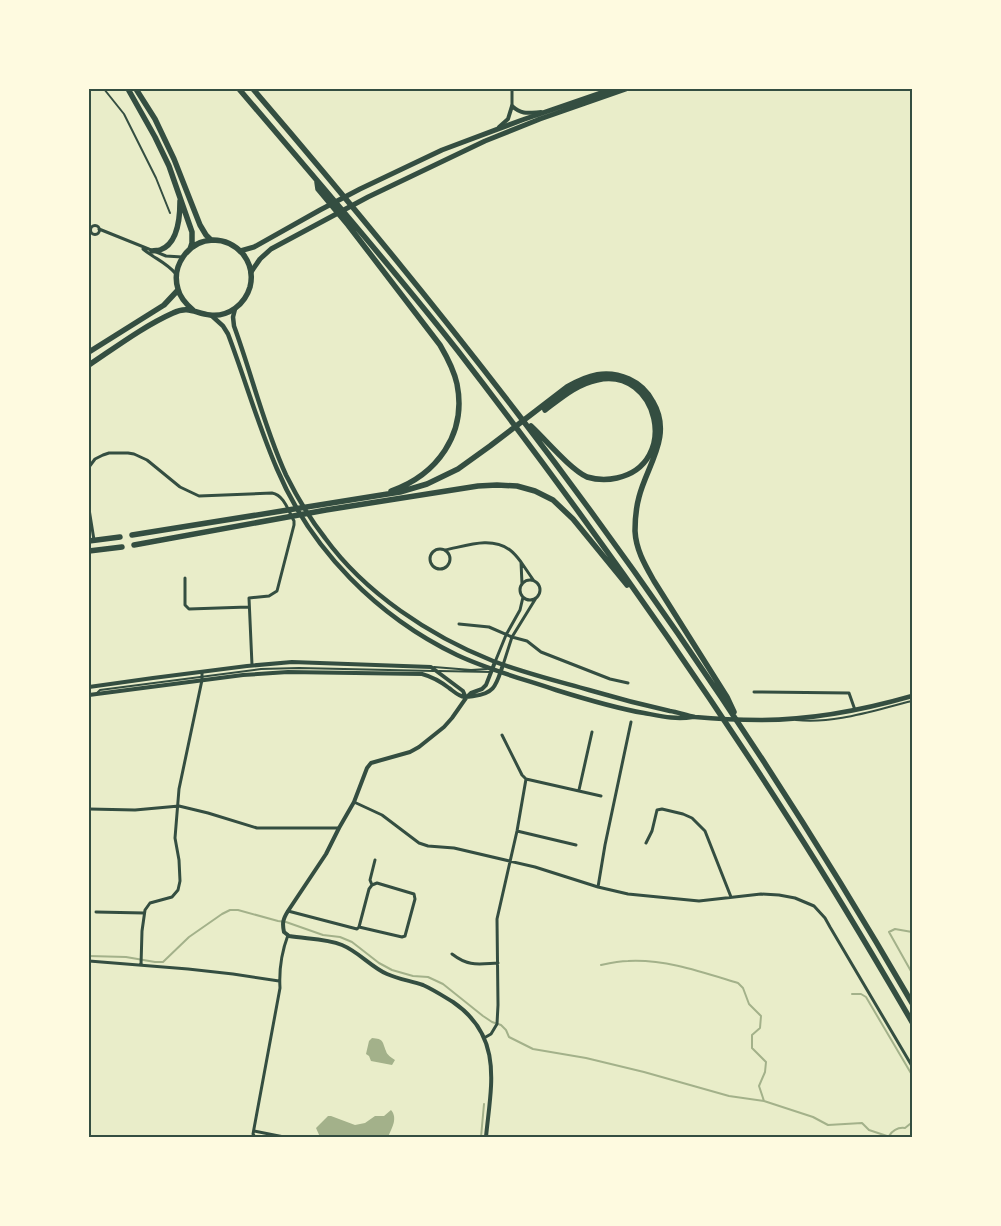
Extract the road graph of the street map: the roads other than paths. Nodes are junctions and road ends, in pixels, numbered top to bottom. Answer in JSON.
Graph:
{"nodes":[{"id":1,"x":104,"y":89,"type":"edge"},
{"id":2,"x":128,"y":89,"type":"edge"},
{"id":3,"x":136,"y":89,"type":"edge"},
{"id":4,"x":239,"y":89,"type":"edge"},
{"id":5,"x":253,"y":89,"type":"edge"},
{"id":6,"x":512,"y":89,"type":"edge"},
{"id":7,"x":612,"y":89,"type":"edge"},
{"id":8,"x":626,"y":89,"type":"edge"},
{"id":9,"x":512,"y":106,"type":"junction"},
{"id":10,"x":546,"y":111,"type":"junction"},
{"id":11,"x":493,"y":131,"type":"junction"},
{"id":12,"x":316,"y":180,"type":"junction"},
{"id":13,"x":180,"y":196,"type":"junction"},
{"id":14,"x":170,"y":213,"type":"dead end"},
{"id":15,"x":350,"y":224,"type":"junction"},
{"id":16,"x":90,"y":226,"type":"edge"},
{"id":17,"x":99,"y":231,"type":"junction"},
{"id":18,"x":89,"y":232,"type":"edge"},
{"id":19,"x":211,"y":240,"type":"junction"},
{"id":20,"x":141,"y":247,"type":"junction"},
{"id":21,"x":190,"y":249,"type":"junction"},
{"id":22,"x":152,"y":251,"type":"junction"},
{"id":23,"x":240,"y":251,"type":"junction"},
{"id":24,"x":183,"y":256,"type":"junction"},
{"id":25,"x":251,"y":272,"type":"junction"},
{"id":26,"x":176,"y":274,"type":"junction"},
{"id":27,"x":178,"y":290,"type":"junction"},
{"id":28,"x":235,"y":309,"type":"junction"},
{"id":29,"x":193,"y":310,"type":"junction"},
{"id":30,"x":212,"y":316,"type":"junction"},
{"id":31,"x":89,"y":352,"type":"edge"},
{"id":32,"x":89,"y":365,"type":"edge"},
{"id":33,"x":542,"y":409,"type":"junction"},
{"id":34,"x":520,"y":416,"type":"junction"},
{"id":35,"x":491,"y":448,"type":"junction"},
{"id":36,"x":89,"y":467,"type":"edge"},
{"id":37,"x":379,"y":494,"type":"junction"},
{"id":38,"x":383,"y":500,"type":"junction"},
{"id":39,"x":325,"y":507,"type":"junction"},
{"id":40,"x":89,"y":508,"type":"edge"},
{"id":41,"x":273,"y":516,"type":"junction"},
{"id":42,"x":132,"y":535,"type":"dead end"},
{"id":43,"x":120,"y":536,"type":"dead end"},
{"id":44,"x":92,"y":541,"type":"edge"},
{"id":45,"x":134,"y":546,"type":"dead end"},
{"id":46,"x":122,"y":547,"type":"dead end"},
{"id":47,"x":445,"y":550,"type":"junction"},
{"id":48,"x":89,"y":552,"type":"edge"},
{"id":49,"x":521,"y":562,"type":"junction"},
{"id":50,"x":186,"y":578,"type":"dead end"},
{"id":51,"x":534,"y":581,"type":"junction"},
{"id":52,"x":522,"y":584,"type":"junction"},
{"id":53,"x":523,"y":598,"type":"junction"},
{"id":54,"x":536,"y":598,"type":"junction"},
{"id":55,"x":248,"y":607,"type":"junction"},
{"id":56,"x":655,"y":619,"type":"junction"},
{"id":57,"x":459,"y":624,"type":"dead end"},
{"id":58,"x":506,"y":635,"type":"junction"},
{"id":59,"x":512,"y":638,"type":"junction"},
{"id":60,"x":494,"y":662,"type":"junction"},
{"id":61,"x":503,"y":664,"type":"junction"},
{"id":62,"x":252,"y":665,"type":"junction"},
{"id":63,"x":431,"y":667,"type":"junction"},
{"id":64,"x":491,"y":670,"type":"junction"},
{"id":65,"x":437,"y":671,"type":"junction"},
{"id":66,"x":500,"y":672,"type":"junction"},
{"id":67,"x":202,"y":676,"type":"junction"},
{"id":68,"x":628,"y":683,"type":"dead end"},
{"id":69,"x":89,"y":687,"type":"edge"},
{"id":70,"x":754,"y":692,"type":"dead end"},
{"id":71,"x":89,"y":695,"type":"edge"},
{"id":72,"x":912,"y":696,"type":"edge"},
{"id":73,"x":466,"y":698,"type":"junction"},
{"id":74,"x":912,"y":700,"type":"edge"},
{"id":75,"x":856,"y":710,"type":"junction"},
{"id":76,"x":694,"y":716,"type":"junction"},
{"id":77,"x":781,"y":719,"type":"junction"},
{"id":78,"x":631,"y":722,"type":"dead end"},
{"id":79,"x":592,"y":732,"type":"dead end"},
{"id":80,"x":746,"y":734,"type":"junction"},
{"id":81,"x":502,"y":735,"type":"dead end"},
{"id":82,"x":526,"y":779,"type":"junction"},
{"id":83,"x":579,"y":790,"type":"junction"},
{"id":84,"x":601,"y":796,"type":"dead end"},
{"id":85,"x":354,"y":802,"type":"junction"},
{"id":86,"x":179,"y":806,"type":"junction"},
{"id":87,"x":89,"y":809,"type":"edge"},
{"id":88,"x":339,"y":828,"type":"junction"},
{"id":89,"x":517,"y":831,"type":"junction"},
{"id":90,"x":646,"y":843,"type":"dead end"},
{"id":91,"x":576,"y":845,"type":"dead end"},
{"id":92,"x":375,"y":860,"type":"dead end"},
{"id":93,"x":510,"y":861,"type":"junction"},
{"id":94,"x":372,"y":885,"type":"junction"},
{"id":95,"x":598,"y":887,"type":"junction"},
{"id":96,"x":731,"y":897,"type":"junction"},
{"id":97,"x":288,"y":911,"type":"junction"},
{"id":98,"x":96,"y":912,"type":"dead end"},
{"id":99,"x":144,"y":913,"type":"junction"},
{"id":100,"x":359,"y":926,"type":"junction"},
{"id":101,"x":288,"y":935,"type":"junction"},
{"id":102,"x":452,"y":954,"type":"dead end"},
{"id":103,"x":89,"y":961,"type":"edge"},
{"id":104,"x":141,"y":961,"type":"junction"},
{"id":105,"x":498,"y":963,"type":"junction"},
{"id":106,"x":280,"y":981,"type":"junction"},
{"id":107,"x":912,"y":1003,"type":"edge"},
{"id":108,"x":912,"y":1022,"type":"edge"},
{"id":109,"x":484,"y":1038,"type":"junction"},
{"id":110,"x":912,"y":1066,"type":"edge"},
{"id":111,"x":254,"y":1130,"type":"junction"},
{"id":112,"x":255,"y":1137,"type":"edge"},
{"id":113,"x":284,"y":1137,"type":"edge"},
{"id":114,"x":486,"y":1137,"type":"edge"}],
"edges":[{"from":1,"to":14,"type":"lane"},
{"from":2,"to":13,"type":"highway"},
{"from":3,"to":19,"type":"highway"},
{"from":4,"to":12,"type":"highway"},
{"from":5,"to":34,"type":"highway"},
{"from":6,"to":9,"type":"street"},
{"from":7,"to":10,"type":"main road"},
{"from":8,"to":25,"type":"main road"},
{"from":9,"to":10,"type":"street"},
{"from":9,"to":11,"type":"street"},
{"from":10,"to":11,"type":"main road"},
{"from":11,"to":23,"type":"main road"},
{"from":12,"to":15,"type":"highway"},
{"from":12,"to":15,"type":"highway"},
{"from":13,"to":21,"type":"highway"},
{"from":13,"to":22,"type":"highway"},
{"from":15,"to":37,"type":"highway"},
{"from":15,"to":56,"type":"highway"},
{"from":16,"to":17,"type":"street"},
{"from":16,"to":18,"type":"street"},
{"from":17,"to":18,"type":"street"},
{"from":17,"to":20,"type":"street"},
{"from":19,"to":21,"type":"highway"},
{"from":19,"to":23,"type":"highway"},
{"from":20,"to":22,"type":"street"},
{"from":20,"to":26,"type":"street"},
{"from":21,"to":24,"type":"highway"},
{"from":22,"to":24,"type":"street"},
{"from":23,"to":25,"type":"highway"},
{"from":24,"to":26,"type":"highway"},
{"from":25,"to":28,"type":"highway"},
{"from":26,"to":27,"type":"highway"},
{"from":27,"to":29,"type":"highway"},
{"from":27,"to":31,"type":"highway"},
{"from":28,"to":30,"type":"highway"},
{"from":28,"to":60,"type":"main road"},
{"from":29,"to":30,"type":"highway"},
{"from":29,"to":32,"type":"highway"},
{"from":30,"to":64,"type":"main road"},
{"from":33,"to":34,"type":"highway"},
{"from":33,"to":35,"type":"highway"},
{"from":33,"to":80,"type":"highway"},
{"from":34,"to":80,"type":"highway"},
{"from":35,"to":37,"type":"highway"},
{"from":35,"to":38,"type":"highway"},
{"from":36,"to":55,"type":"street"},
{"from":37,"to":39,"type":"highway"},
{"from":38,"to":39,"type":"highway"},
{"from":38,"to":56,"type":"highway"},
{"from":39,"to":41,"type":"highway"},
{"from":40,"to":44,"type":"street"},
{"from":41,"to":42,"type":"highway"},
{"from":41,"to":45,"type":"highway"},
{"from":43,"to":44,"type":"highway"},
{"from":46,"to":48,"type":"highway"},
{"from":47,"to":47,"type":"street"},
{"from":47,"to":49,"type":"street"},
{"from":49,"to":51,"type":"street"},
{"from":49,"to":52,"type":"street"},
{"from":50,"to":55,"type":"street"},
{"from":51,"to":52,"type":"street"},
{"from":51,"to":54,"type":"street"},
{"from":52,"to":53,"type":"street"},
{"from":53,"to":54,"type":"street"},
{"from":53,"to":58,"type":"street"},
{"from":54,"to":59,"type":"street"},
{"from":55,"to":62,"type":"street"},
{"from":56,"to":108,"type":"highway"},
{"from":57,"to":58,"type":"street"},
{"from":58,"to":59,"type":"street"},
{"from":58,"to":60,"type":"street"},
{"from":59,"to":61,"type":"street"},
{"from":59,"to":68,"type":"street"},
{"from":60,"to":61,"type":"main road"},
{"from":60,"to":64,"type":"street"},
{"from":61,"to":66,"type":"street"},
{"from":61,"to":76,"type":"main road"},
{"from":62,"to":63,"type":"street"},
{"from":62,"to":67,"type":"street"},
{"from":63,"to":64,"type":"lane"},
{"from":63,"to":65,"type":"street"},
{"from":64,"to":65,"type":"lane"},
{"from":64,"to":66,"type":"main road"},
{"from":64,"to":73,"type":"street"},
{"from":65,"to":67,"type":"lane"},
{"from":65,"to":73,"type":"street"},
{"from":66,"to":73,"type":"street"},
{"from":66,"to":76,"type":"main road"},
{"from":67,"to":69,"type":"street"},
{"from":67,"to":71,"type":"street"},
{"from":67,"to":73,"type":"street"},
{"from":67,"to":86,"type":"street"},
{"from":70,"to":75,"type":"street"},
{"from":72,"to":75,"type":"main road"},
{"from":73,"to":85,"type":"street"},
{"from":74,"to":77,"type":"lane"},
{"from":75,"to":77,"type":"main road"},
{"from":76,"to":77,"type":"main road"},
{"from":78,"to":95,"type":"street"},
{"from":79,"to":83,"type":"street"},
{"from":80,"to":107,"type":"highway"},
{"from":81,"to":82,"type":"street"},
{"from":82,"to":83,"type":"street"},
{"from":82,"to":89,"type":"street"},
{"from":83,"to":84,"type":"street"},
{"from":85,"to":88,"type":"street"},
{"from":85,"to":93,"type":"street"},
{"from":86,"to":87,"type":"street"},
{"from":86,"to":88,"type":"street"},
{"from":86,"to":99,"type":"street"},
{"from":88,"to":97,"type":"street"},
{"from":89,"to":91,"type":"street"},
{"from":89,"to":93,"type":"street"},
{"from":90,"to":96,"type":"street"},
{"from":92,"to":94,"type":"street"},
{"from":93,"to":95,"type":"street"},
{"from":93,"to":105,"type":"street"},
{"from":94,"to":100,"type":"street"},
{"from":94,"to":100,"type":"street"},
{"from":95,"to":96,"type":"street"},
{"from":96,"to":110,"type":"street"},
{"from":97,"to":100,"type":"street"},
{"from":97,"to":101,"type":"street"},
{"from":98,"to":99,"type":"street"},
{"from":99,"to":104,"type":"street"},
{"from":101,"to":106,"type":"street"},
{"from":101,"to":109,"type":"street"},
{"from":102,"to":105,"type":"street"},
{"from":103,"to":104,"type":"street"},
{"from":104,"to":106,"type":"street"},
{"from":105,"to":109,"type":"street"},
{"from":106,"to":111,"type":"street"},
{"from":109,"to":114,"type":"street"},
{"from":111,"to":112,"type":"street"},
{"from":111,"to":113,"type":"street"}]}
